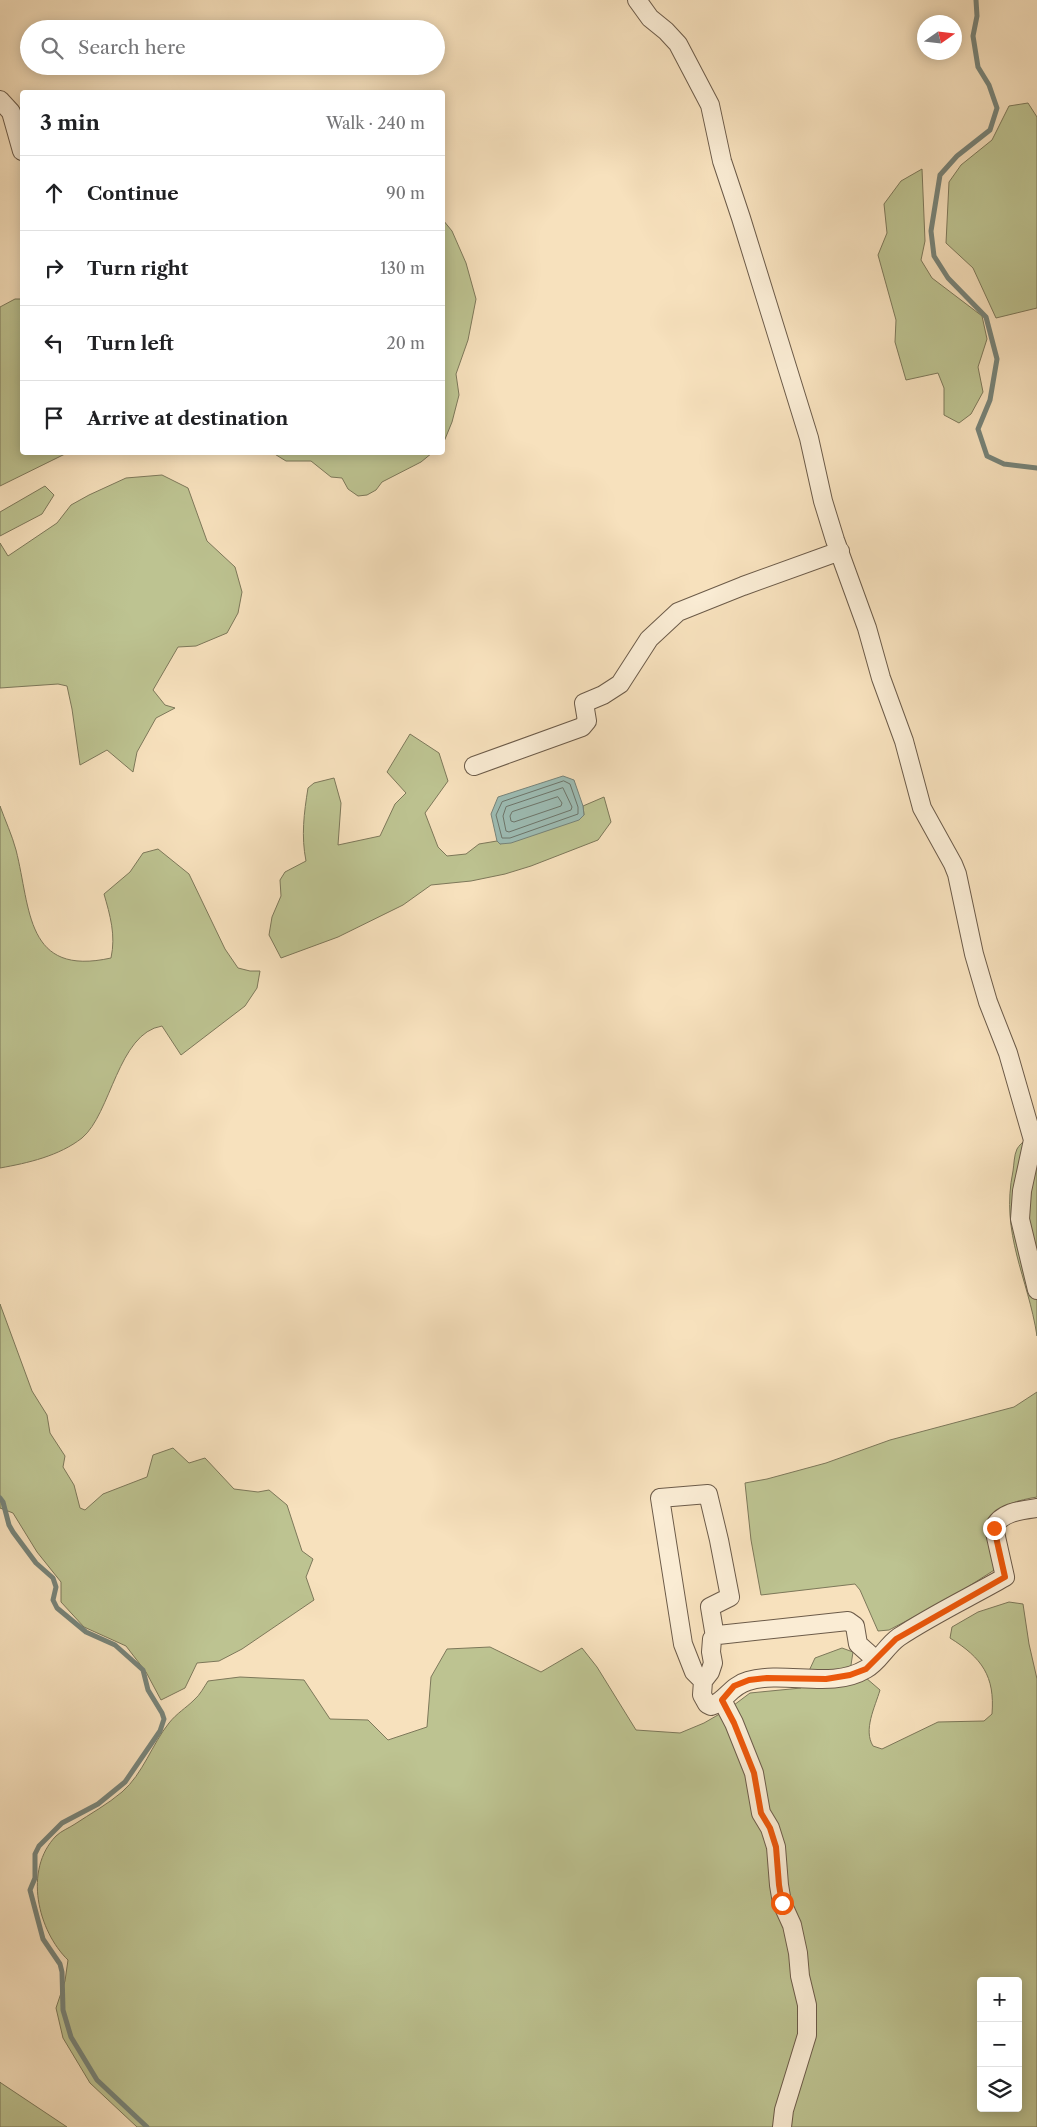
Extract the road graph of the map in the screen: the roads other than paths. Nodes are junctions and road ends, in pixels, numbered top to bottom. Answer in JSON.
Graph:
{"nodes":[{"id":1,"x":637,"y":0,"type":"edge"},
{"id":2,"x":0,"y":100,"type":"edge"},
{"id":3,"x":20,"y":144,"type":"edge"},
{"id":4,"x":840,"y":551,"type":"junction"},
{"id":5,"x":474,"y":766,"type":"dead end"},
{"id":6,"x":1037,"y":1290,"type":"edge"},
{"id":7,"x":1037,"y":1508,"type":"edge"},
{"id":8,"x":715,"y":1637,"type":"junction"},
{"id":9,"x":876,"y":1660,"type":"junction"},
{"id":10,"x":703,"y":1681,"type":"junction"},
{"id":11,"x":722,"y":1700,"type":"junction"},
{"id":12,"x":782,"y":2127,"type":"edge"}],
"edges":[{"from":1,"to":4,"type":"street"},
{"from":2,"to":3,"type":"street"},
{"from":4,"to":5,"type":"street"},
{"from":4,"to":6,"type":"street"},
{"from":7,"to":9,"type":"street"},
{"from":8,"to":9,"type":"street"},
{"from":8,"to":10,"type":"street"},
{"from":8,"to":10,"type":"street"},
{"from":9,"to":11,"type":"street"},
{"from":10,"to":11,"type":"street"},
{"from":11,"to":12,"type":"street"}]}
